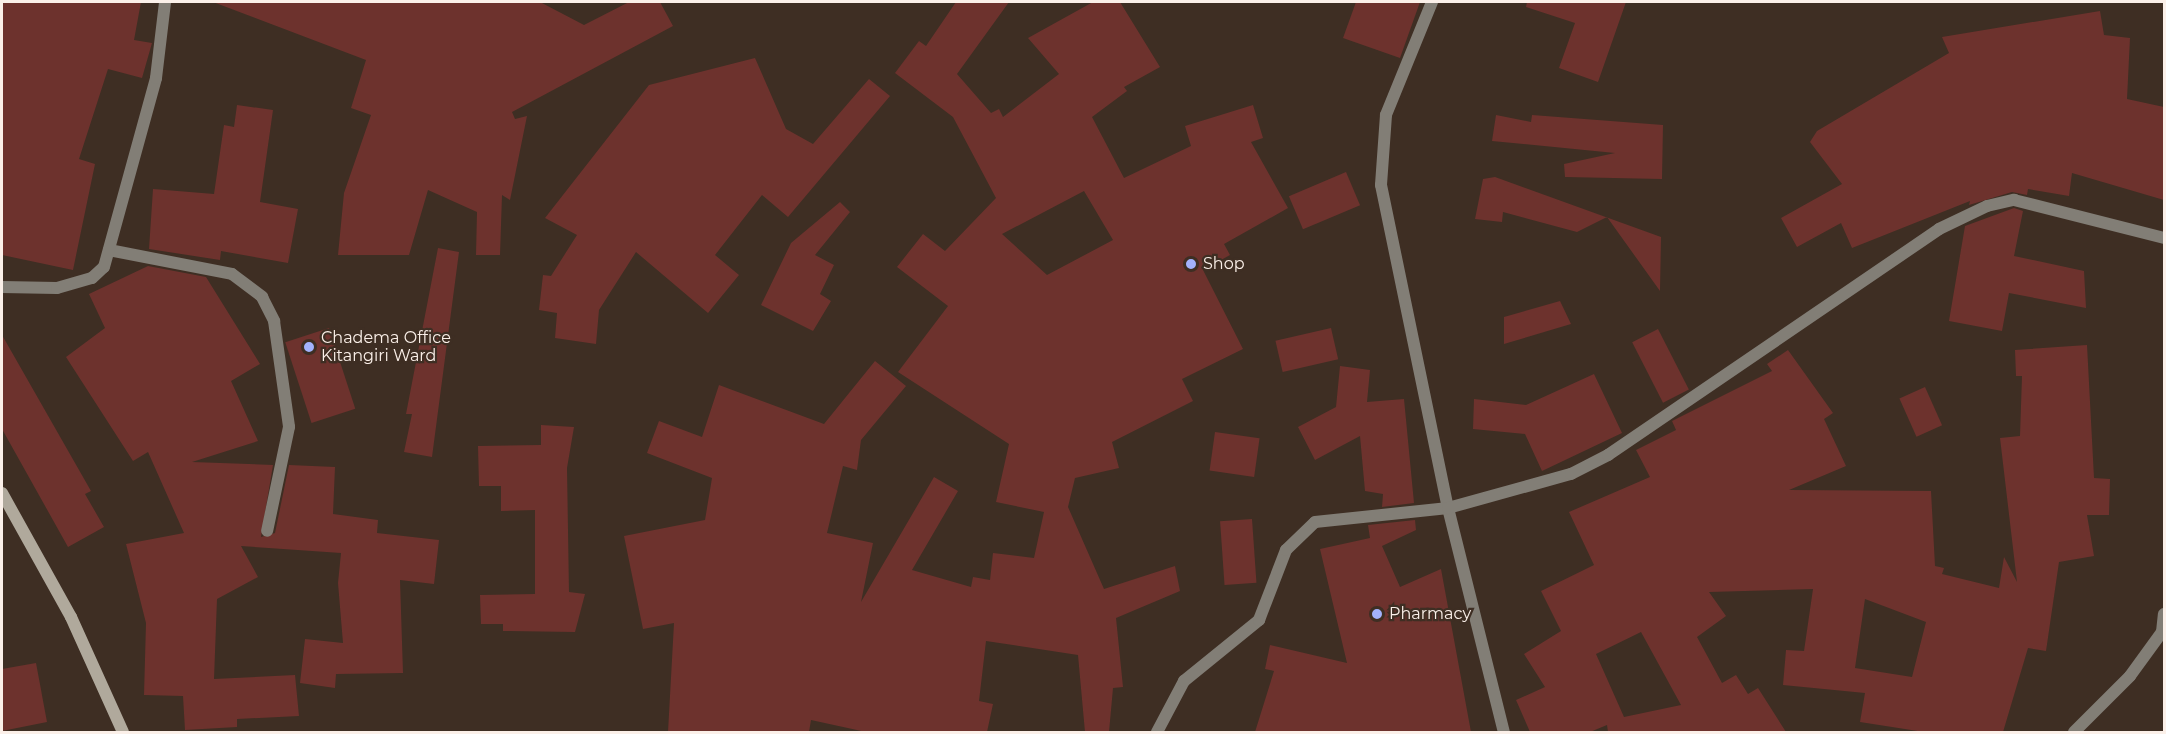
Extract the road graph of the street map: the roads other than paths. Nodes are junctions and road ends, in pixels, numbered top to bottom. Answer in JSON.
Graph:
{"nodes":[{"id":1,"x":165,"y":2,"type":"edge"},
{"id":2,"x":1432,"y":2,"type":"edge"},
{"id":3,"x":2164,"y":238,"type":"edge"},
{"id":4,"x":109,"y":250,"type":"junction"},
{"id":5,"x":2,"y":287,"type":"edge"},
{"id":6,"x":2,"y":493,"type":"edge"},
{"id":7,"x":1448,"y":508,"type":"junction"},
{"id":8,"x":267,"y":531,"type":"dead end"},
{"id":9,"x":2164,"y":614,"type":"edge"},
{"id":10,"x":123,"y":732,"type":"edge"},
{"id":11,"x":1157,"y":732,"type":"edge"},
{"id":12,"x":1504,"y":732,"type":"edge"},
{"id":13,"x":2074,"y":732,"type":"edge"}],
"edges":[{"from":1,"to":4,"type":"street"},
{"from":2,"to":7,"type":"street"},
{"from":3,"to":7,"type":"street"},
{"from":4,"to":5,"type":"street"},
{"from":4,"to":8,"type":"street"},
{"from":6,"to":10,"type":"street"},
{"from":7,"to":11,"type":"street"},
{"from":7,"to":12,"type":"street"},
{"from":9,"to":13,"type":"street"}]}
